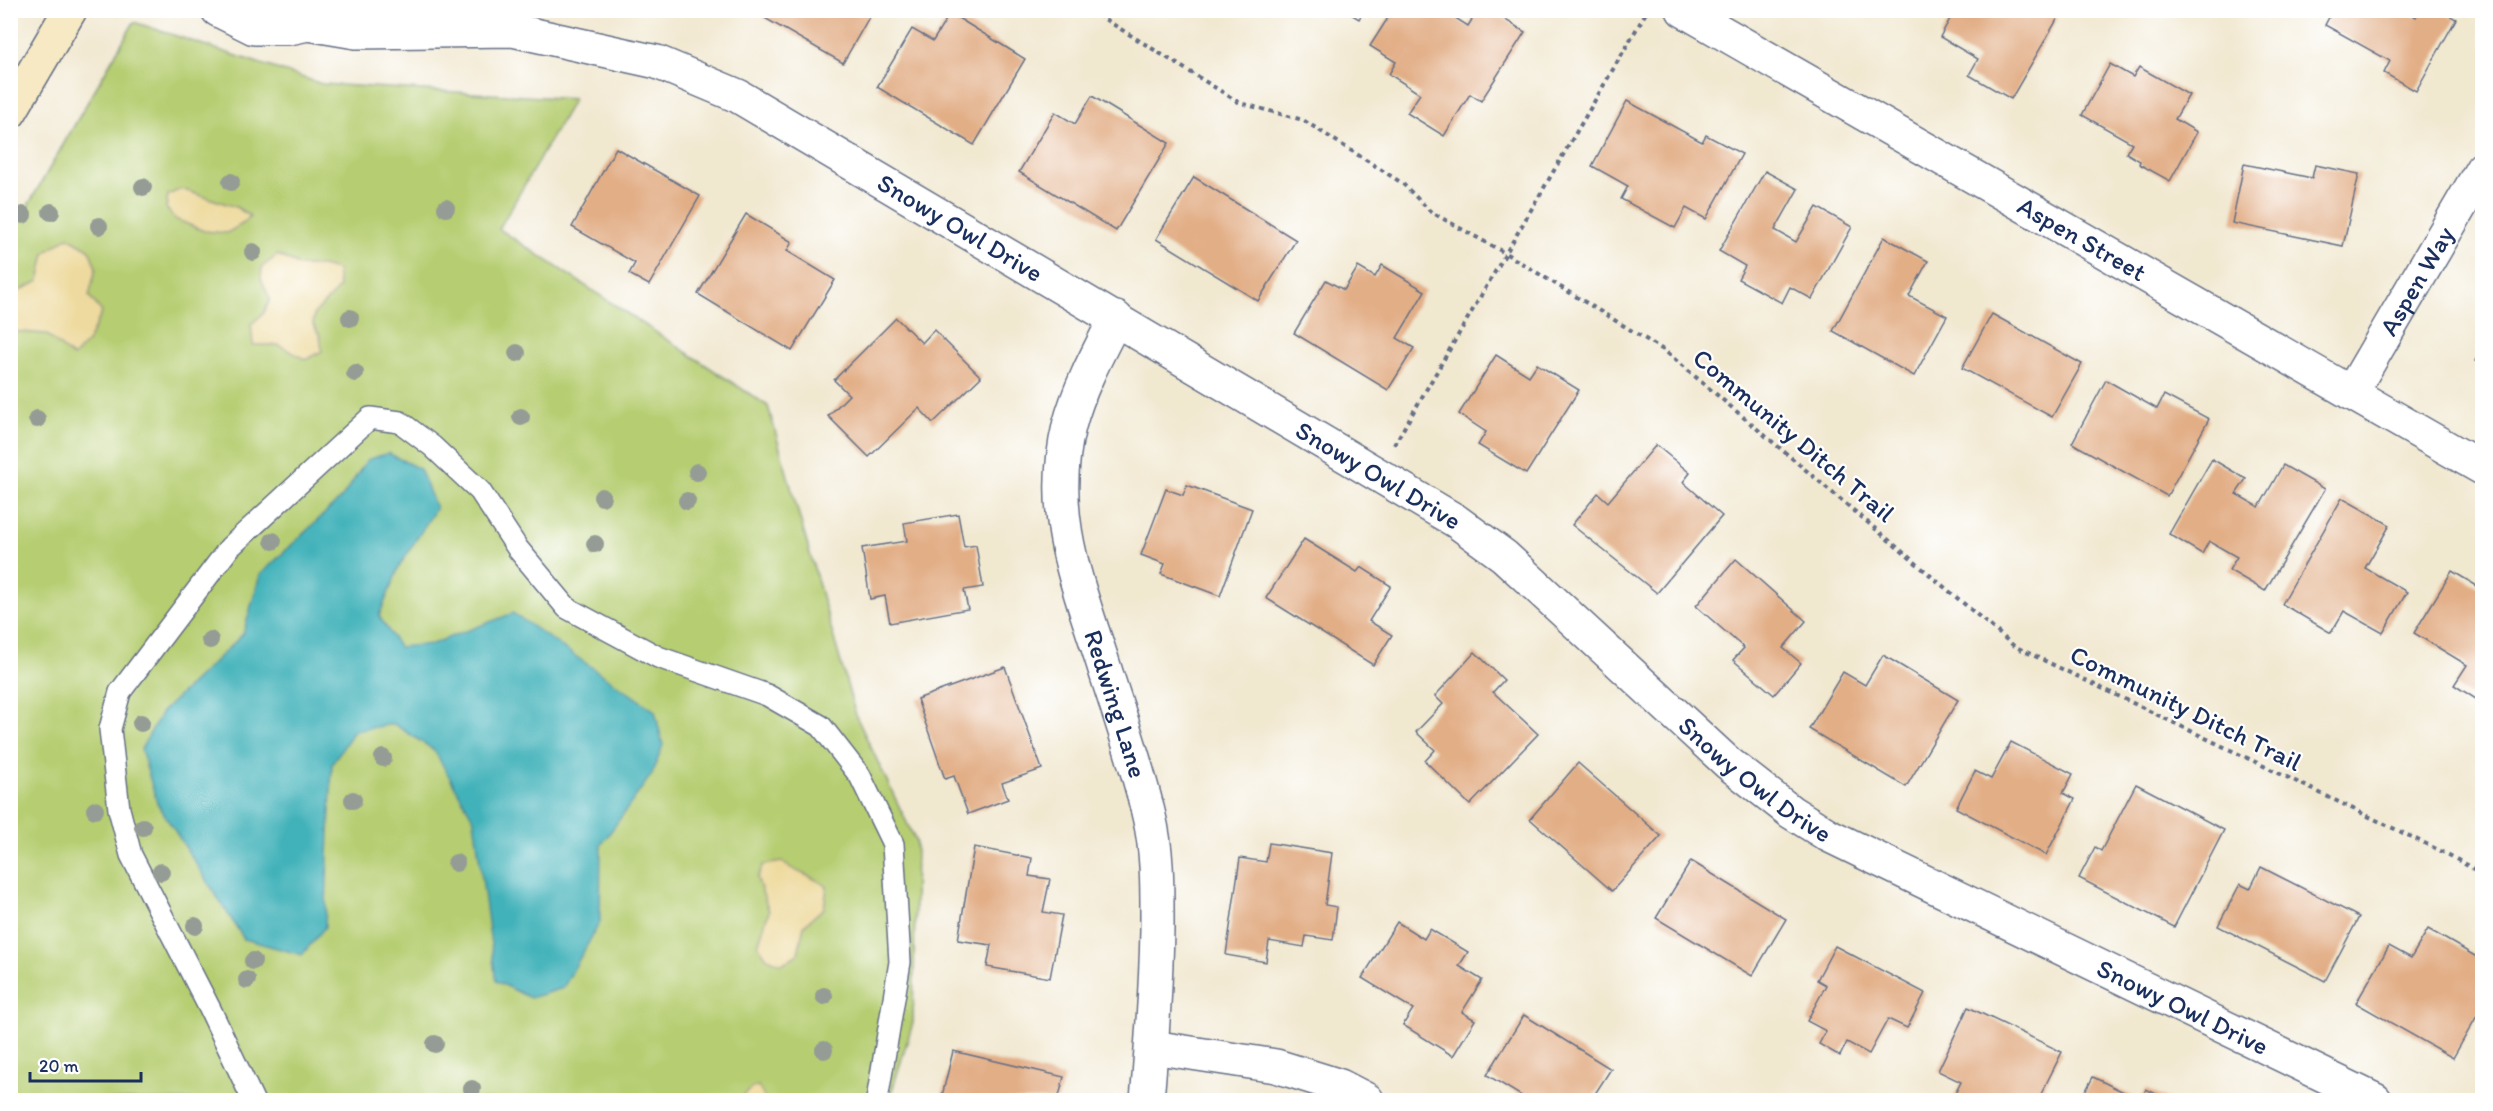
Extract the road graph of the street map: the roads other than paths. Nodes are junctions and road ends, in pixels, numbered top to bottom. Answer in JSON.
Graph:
{"nodes":[{"id":1,"x":70,"y":10,"type":"edge"},
{"id":2,"x":218,"y":10,"type":"edge"},
{"id":3,"x":1683,"y":10,"type":"edge"},
{"id":4,"x":302,"y":17,"type":"edge"},
{"id":5,"x":514,"y":20,"type":"edge"},
{"id":6,"x":10,"y":112,"type":"edge"},
{"id":7,"x":2482,"y":169,"type":"edge"},
{"id":8,"x":1116,"y":318,"type":"junction"},
{"id":9,"x":2351,"y":393,"type":"junction"},
{"id":10,"x":2482,"y":468,"type":"edge"},
{"id":11,"x":1152,"y":1047,"type":"junction"},
{"id":12,"x":253,"y":1101,"type":"edge"},
{"id":13,"x":877,"y":1101,"type":"edge"},
{"id":14,"x":1147,"y":1101,"type":"edge"},
{"id":15,"x":1367,"y":1101,"type":"edge"},
{"id":16,"x":2375,"y":1101,"type":"edge"}],
"edges":[{"from":1,"to":6,"type":"main road"},
{"from":2,"to":4,"type":"street","name":"Snowy Owl Drive"},
{"from":3,"to":9,"type":"street","name":"Aspen Street"},
{"from":4,"to":5,"type":"street","name":"Snowy Owl Drive"},
{"from":5,"to":8,"type":"street","name":"Snowy Owl Drive"},
{"from":7,"to":9,"type":"street","name":"Aspen Way"},
{"from":8,"to":11,"type":"street","name":"Redwing Lane"},
{"from":8,"to":16,"type":"street","name":"Snowy Owl Drive"},
{"from":9,"to":10,"type":"street","name":"Aspen Street"},
{"from":11,"to":14,"type":"street","name":"Redwing Lane"},
{"from":11,"to":15,"type":"street"},
{"from":12,"to":13,"type":"lane"}]}
